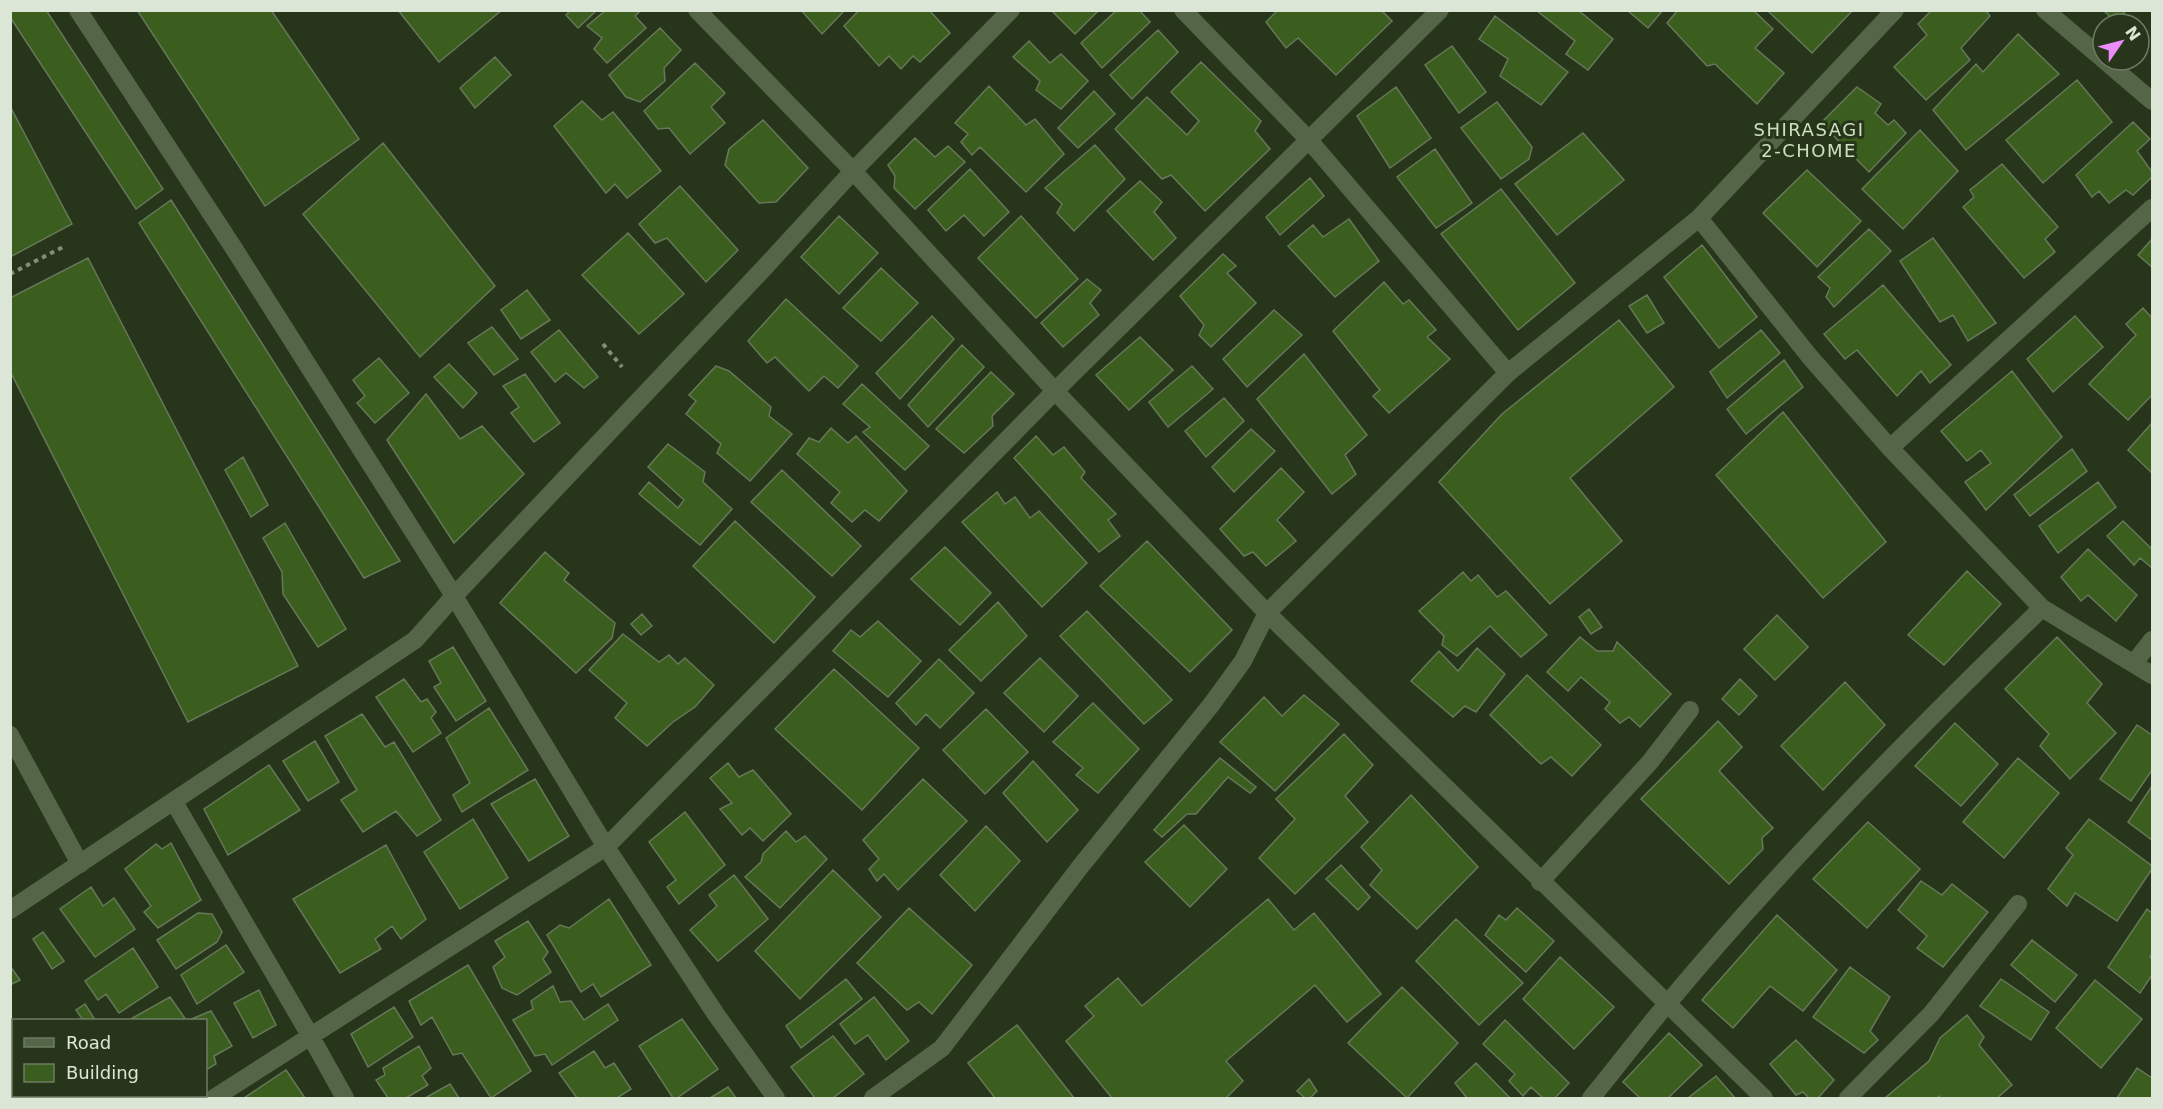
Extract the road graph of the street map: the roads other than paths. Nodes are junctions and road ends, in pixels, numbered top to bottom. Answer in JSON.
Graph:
{"nodes":[{"id":1,"x":78,"y":10,"type":"edge"},
{"id":2,"x":697,"y":10,"type":"edge"},
{"id":3,"x":1011,"y":10,"type":"edge"},
{"id":4,"x":1183,"y":10,"type":"edge"},
{"id":5,"x":1440,"y":10,"type":"edge"},
{"id":6,"x":1895,"y":10,"type":"edge"},
{"id":7,"x":2045,"y":10,"type":"edge"},
{"id":8,"x":2091,"y":50,"type":"edge"},
{"id":9,"x":2117,"y":72,"type":"edge"},
{"id":10,"x":2152,"y":101,"type":"edge"},
{"id":11,"x":1308,"y":139,"type":"junction"},
{"id":12,"x":853,"y":171,"type":"junction"},
{"id":13,"x":2152,"y":208,"type":"edge"},
{"id":14,"x":1699,"y":218,"type":"junction"},
{"id":15,"x":1508,"y":374,"type":"junction"},
{"id":16,"x":1055,"y":392,"type":"junction"},
{"id":17,"x":1890,"y":448,"type":"junction"},
{"id":18,"x":454,"y":596,"type":"junction"},
{"id":19,"x":2042,"y":608,"type":"junction"},
{"id":20,"x":1267,"y":613,"type":"junction"},
{"id":21,"x":2152,"y":640,"type":"edge"},
{"id":22,"x":2134,"y":663,"type":"junction"},
{"id":23,"x":2152,"y":675,"type":"edge"},
{"id":24,"x":1690,"y":710,"type":"dead end"},
{"id":25,"x":10,"y":735,"type":"edge"},
{"id":26,"x":174,"y":802,"type":"junction"},
{"id":27,"x":606,"y":847,"type":"junction"},
{"id":28,"x":80,"y":864,"type":"junction"},
{"id":29,"x":1540,"y":882,"type":"junction"},
{"id":30,"x":2018,"y":904,"type":"dead end"},
{"id":31,"x":10,"y":910,"type":"edge"},
{"id":32,"x":1667,"y":1004,"type":"junction"},
{"id":33,"x":311,"y":1037,"type":"junction"},
{"id":34,"x":213,"y":1098,"type":"edge"},
{"id":35,"x":345,"y":1098,"type":"edge"},
{"id":36,"x":776,"y":1098,"type":"edge"},
{"id":37,"x":873,"y":1098,"type":"edge"},
{"id":38,"x":1591,"y":1098,"type":"edge"},
{"id":39,"x":1764,"y":1098,"type":"edge"},
{"id":40,"x":1848,"y":1098,"type":"edge"}],
"edges":[{"from":1,"to":18,"type":"street"},
{"from":2,"to":12,"type":"street"},
{"from":3,"to":12,"type":"street"},
{"from":4,"to":11,"type":"street"},
{"from":5,"to":11,"type":"street"},
{"from":6,"to":14,"type":"street"},
{"from":7,"to":8,"type":"street"},
{"from":9,"to":10,"type":"street"},
{"from":11,"to":15,"type":"street"},
{"from":11,"to":16,"type":"street"},
{"from":12,"to":16,"type":"street"},
{"from":12,"to":18,"type":"street"},
{"from":13,"to":17,"type":"street"},
{"from":14,"to":15,"type":"street"},
{"from":14,"to":17,"type":"street"},
{"from":15,"to":20,"type":"street"},
{"from":16,"to":20,"type":"street"},
{"from":16,"to":27,"type":"street"},
{"from":17,"to":19,"type":"street"},
{"from":18,"to":26,"type":"street"},
{"from":18,"to":27,"type":"street"},
{"from":19,"to":22,"type":"street"},
{"from":19,"to":32,"type":"street"},
{"from":20,"to":29,"type":"street"},
{"from":20,"to":37,"type":"street"},
{"from":21,"to":22,"type":"street"},
{"from":22,"to":23,"type":"street"},
{"from":24,"to":29,"type":"street"},
{"from":25,"to":28,"type":"street"},
{"from":26,"to":28,"type":"street"},
{"from":26,"to":33,"type":"street"},
{"from":27,"to":33,"type":"street"},
{"from":27,"to":36,"type":"street"},
{"from":28,"to":31,"type":"street"},
{"from":29,"to":32,"type":"street"},
{"from":30,"to":40,"type":"street"},
{"from":32,"to":38,"type":"street"},
{"from":32,"to":39,"type":"street"},
{"from":33,"to":34,"type":"street"},
{"from":33,"to":35,"type":"street"}]}
